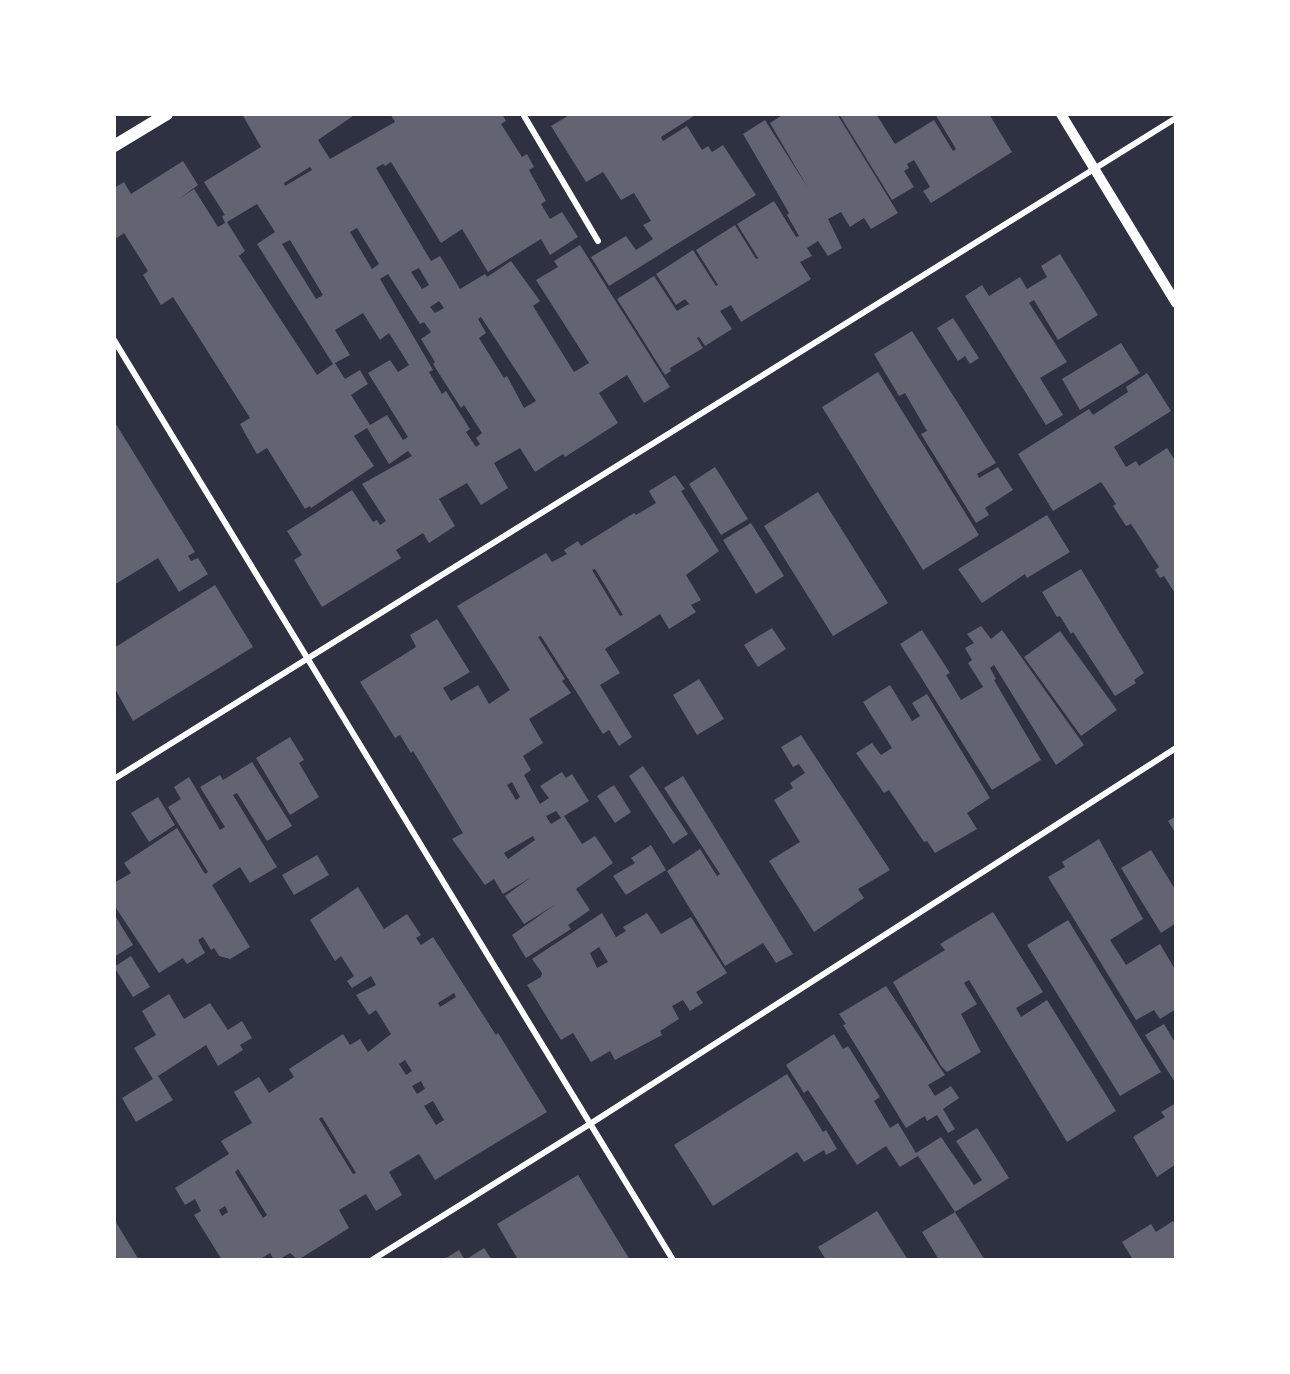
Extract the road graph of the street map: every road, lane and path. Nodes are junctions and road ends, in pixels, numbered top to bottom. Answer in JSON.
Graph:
{"nodes":[{"id":1,"x":167,"y":114,"type":"edge"},
{"id":2,"x":523,"y":114,"type":"edge"},
{"id":3,"x":1061,"y":114,"type":"edge"},
{"id":4,"x":1176,"y":118,"type":"edge"},
{"id":5,"x":114,"y":146,"type":"edge"},
{"id":6,"x":1095,"y":169,"type":"junction"},
{"id":7,"x":598,"y":241,"type":"dead end"},
{"id":8,"x":1176,"y":303,"type":"edge"},
{"id":9,"x":114,"y":340,"type":"edge"},
{"id":10,"x":307,"y":657,"type":"junction"},
{"id":11,"x":1176,"y":748,"type":"edge"},
{"id":12,"x":114,"y":779,"type":"edge"},
{"id":13,"x":590,"y":1124,"type":"junction"},
{"id":14,"x":372,"y":1260,"type":"edge"},
{"id":15,"x":673,"y":1260,"type":"edge"}],
"edges":[{"from":1,"to":5,"type":"main road"},
{"from":2,"to":7,"type":"street"},
{"from":3,"to":6,"type":"street"},
{"from":4,"to":6,"type":"street"},
{"from":6,"to":8,"type":"street"},
{"from":6,"to":10,"type":"street"},
{"from":9,"to":10,"type":"street"},
{"from":10,"to":12,"type":"street"},
{"from":10,"to":13,"type":"street"},
{"from":11,"to":13,"type":"street"},
{"from":13,"to":14,"type":"street"},
{"from":13,"to":15,"type":"street"}]}
